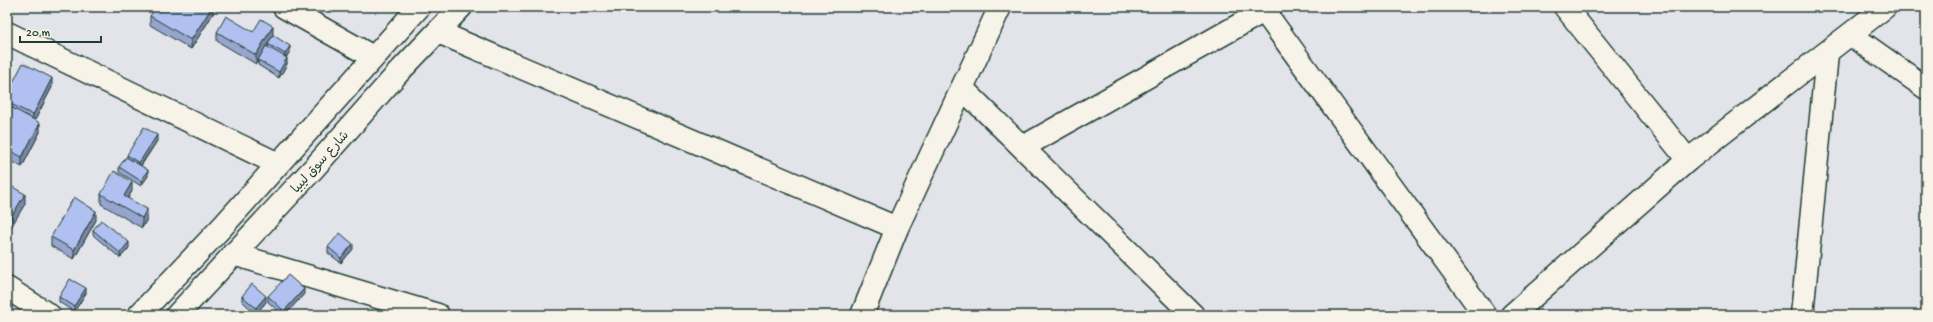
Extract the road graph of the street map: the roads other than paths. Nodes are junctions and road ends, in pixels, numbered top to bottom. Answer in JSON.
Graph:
{"nodes":[{"id":1,"x":284,"y":7,"type":"edge"},
{"id":2,"x":419,"y":7,"type":"edge"},
{"id":3,"x":461,"y":7,"type":"edge"},
{"id":4,"x":1000,"y":7,"type":"edge"},
{"id":5,"x":1565,"y":7,"type":"edge"},
{"id":6,"x":1885,"y":7,"type":"edge"},
{"id":7,"x":1268,"y":9,"type":"edge"},
{"id":8,"x":438,"y":32,"type":"junction"},
{"id":9,"x":7,"y":33,"type":"edge"},
{"id":10,"x":1851,"y":34,"type":"junction"},
{"id":11,"x":1827,"y":54,"type":"junction"},
{"id":12,"x":374,"y":57,"type":"junction"},
{"id":13,"x":962,"y":88,"type":"junction"},
{"id":14,"x":1926,"y":88,"type":"edge"},
{"id":15,"x":1023,"y":147,"type":"junction"},
{"id":16,"x":1688,"y":160,"type":"junction"},
{"id":17,"x":278,"y":164,"type":"junction"},
{"id":18,"x":897,"y":228,"type":"junction"},
{"id":19,"x":233,"y":254,"type":"junction"},
{"id":20,"x":7,"y":288,"type":"edge"},
{"id":21,"x":49,"y":315,"type":"edge"},
{"id":22,"x":139,"y":315,"type":"edge"},
{"id":23,"x":177,"y":315,"type":"edge"},
{"id":24,"x":438,"y":315,"type":"edge"},
{"id":25,"x":862,"y":315,"type":"edge"},
{"id":26,"x":1193,"y":315,"type":"edge"},
{"id":27,"x":1485,"y":315,"type":"edge"},
{"id":28,"x":1512,"y":315,"type":"edge"},
{"id":29,"x":1802,"y":315,"type":"edge"}],
"edges":[{"from":1,"to":12,"type":"street"},
{"from":2,"to":12,"type":"street"},
{"from":3,"to":8,"type":"street","name":"شارع سوق ليبيا"},
{"from":4,"to":13,"type":"street"},
{"from":5,"to":16,"type":"street"},
{"from":6,"to":10,"type":"street"},
{"from":7,"to":15,"type":"street"},
{"from":7,"to":27,"type":"street"},
{"from":8,"to":18,"type":"street"},
{"from":8,"to":19,"type":"street","name":"شارع سوق ليبيا"},
{"from":9,"to":17,"type":"street"},
{"from":10,"to":11,"type":"street"},
{"from":10,"to":14,"type":"street"},
{"from":11,"to":16,"type":"street"},
{"from":11,"to":29,"type":"street"},
{"from":12,"to":17,"type":"street"},
{"from":13,"to":15,"type":"street"},
{"from":13,"to":18,"type":"street"},
{"from":15,"to":26,"type":"street"},
{"from":16,"to":28,"type":"street"},
{"from":17,"to":22,"type":"street"},
{"from":18,"to":25,"type":"street"},
{"from":19,"to":23,"type":"street","name":"شارع سوق ليبيا"},
{"from":19,"to":24,"type":"street"},
{"from":20,"to":21,"type":"street"}]}
